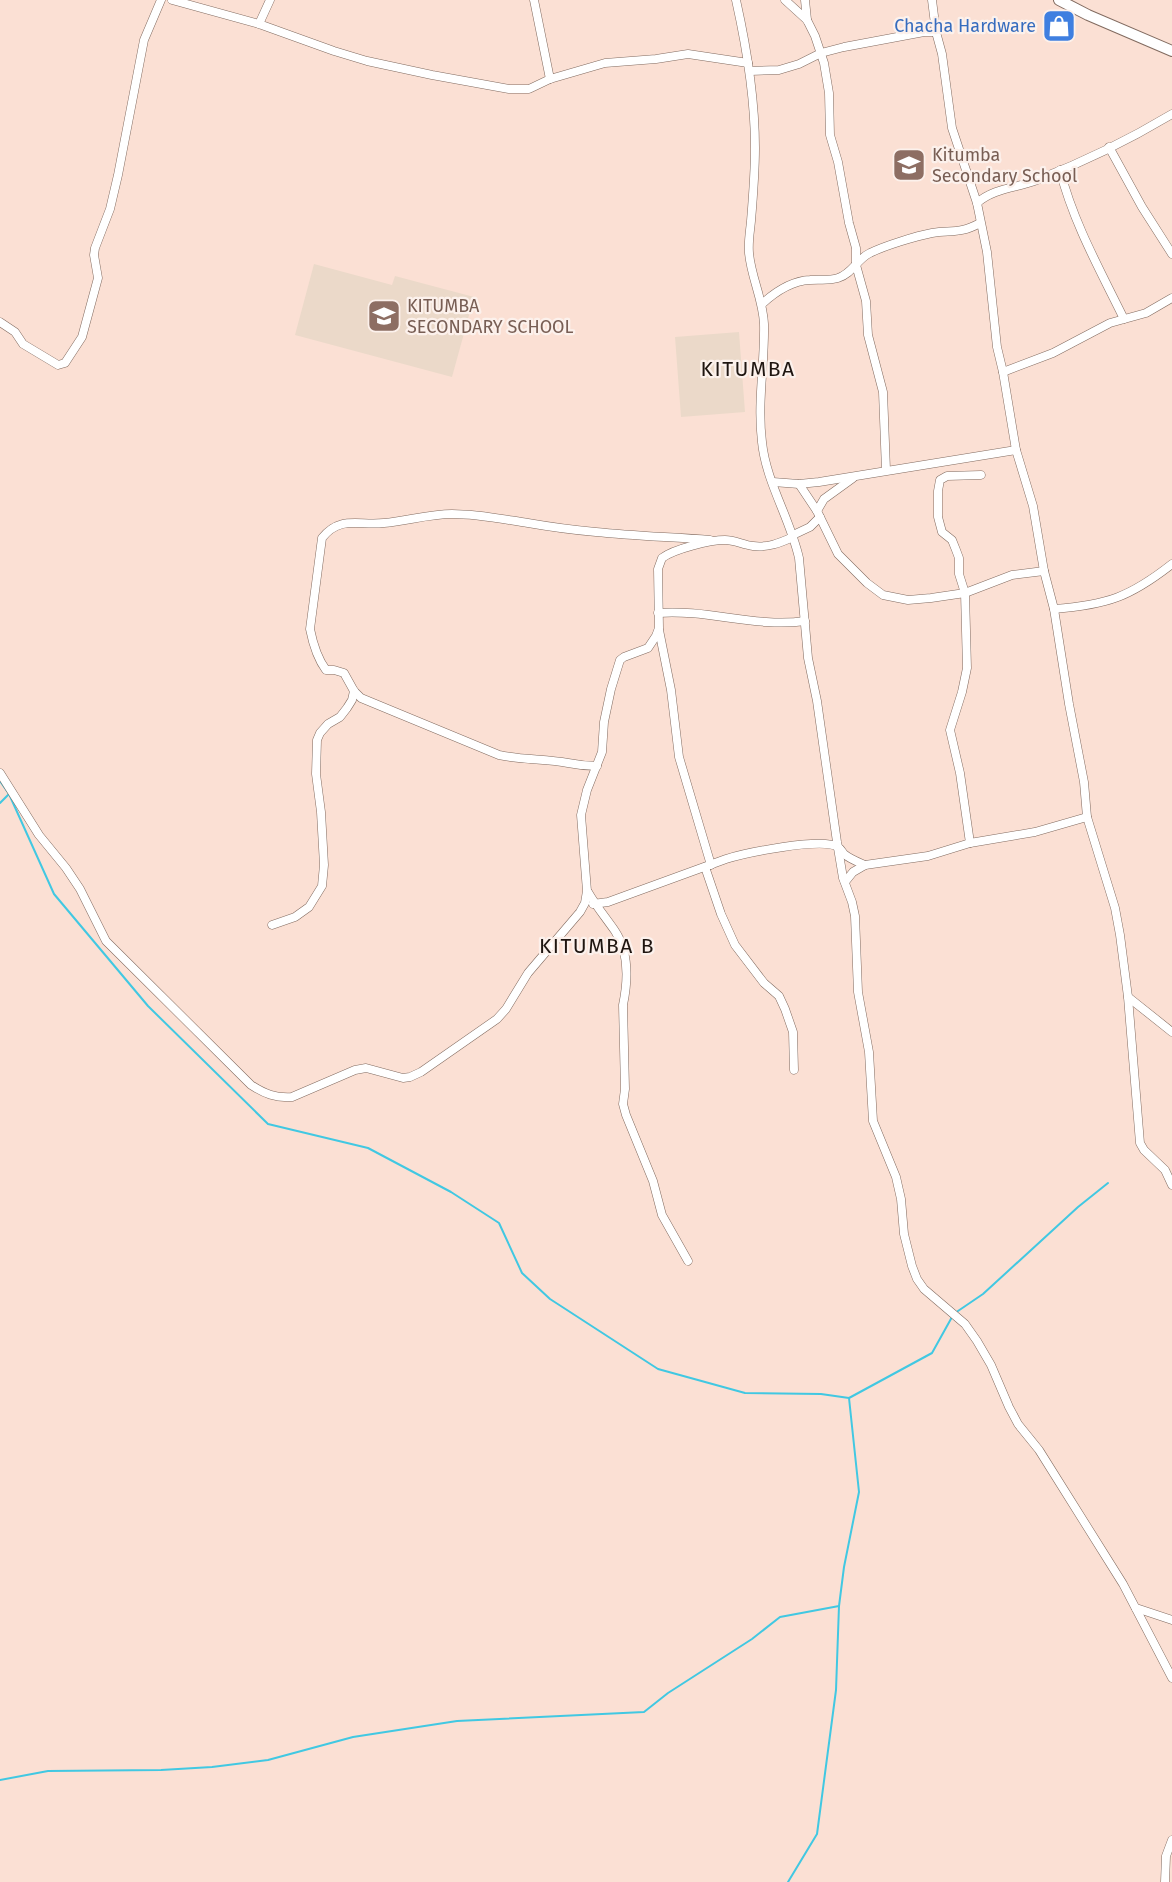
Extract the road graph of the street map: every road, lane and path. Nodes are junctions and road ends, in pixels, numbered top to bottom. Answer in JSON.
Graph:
{"nodes":[{"id":1,"x":161,"y":0,"type":"edge"},
{"id":2,"x":172,"y":0,"type":"edge"},
{"id":3,"x":270,"y":0,"type":"edge"},
{"id":4,"x":534,"y":0,"type":"edge"},
{"id":5,"x":736,"y":0,"type":"edge"},
{"id":6,"x":785,"y":0,"type":"edge"},
{"id":7,"x":806,"y":0,"type":"edge"},
{"id":8,"x":932,"y":0,"type":"edge"},
{"id":9,"x":1068,"y":2,"type":"edge"},
{"id":10,"x":807,"y":20,"type":"junction"},
{"id":11,"x":259,"y":24,"type":"junction"},
{"id":12,"x":935,"y":29,"type":"junction"},
{"id":13,"x":1172,"y":51,"type":"edge"},
{"id":14,"x":821,"y":53,"type":"junction"},
{"id":15,"x":749,"y":67,"type":"junction"},
{"id":16,"x":550,"y":79,"type":"junction"},
{"id":17,"x":1172,"y":114,"type":"edge"},
{"id":18,"x":1109,"y":147,"type":"junction"},
{"id":19,"x":1060,"y":170,"type":"junction"},
{"id":20,"x":977,"y":203,"type":"junction"},
{"id":21,"x":980,"y":223,"type":"junction"},
{"id":22,"x":1172,"y":254,"type":"edge"},
{"id":23,"x":856,"y":265,"type":"junction"},
{"id":24,"x":1172,"y":298,"type":"edge"},
{"id":25,"x":762,"y":304,"type":"junction"},
{"id":26,"x":1124,"y":319,"type":"junction"},
{"id":27,"x":0,"y":322,"type":"edge"},
{"id":28,"x":1003,"y":372,"type":"junction"},
{"id":29,"x":1016,"y":450,"type":"junction"},
{"id":30,"x":886,"y":470,"type":"junction"},
{"id":31,"x":859,"y":475,"type":"junction"},
{"id":32,"x":981,"y":475,"type":"dead end"},
{"id":33,"x":773,"y":482,"type":"junction"},
{"id":34,"x":799,"y":484,"type":"junction"},
{"id":35,"x":818,"y":514,"type":"junction"},
{"id":36,"x":793,"y":536,"type":"junction"},
{"id":37,"x":717,"y":540,"type":"junction"},
{"id":38,"x":1172,"y":564,"type":"edge"},
{"id":39,"x":1044,"y":572,"type":"junction"},
{"id":40,"x":964,"y":593,"type":"junction"},
{"id":41,"x":1054,"y":609,"type":"junction"},
{"id":42,"x":658,"y":613,"type":"junction"},
{"id":43,"x":805,"y":621,"type":"junction"},
{"id":44,"x":659,"y":628,"type":"junction"},
{"id":45,"x":354,"y":691,"type":"junction"},
{"id":46,"x":597,"y":766,"type":"junction"},
{"id":47,"x":0,"y":772,"type":"edge"},
{"id":48,"x":1087,"y":817,"type":"junction"},
{"id":49,"x":970,"y":843,"type":"junction"},
{"id":50,"x":838,"y":847,"type":"junction"},
{"id":51,"x":865,"y":865,"type":"junction"},
{"id":52,"x":708,"y":866,"type":"junction"},
{"id":53,"x":845,"y":882,"type":"junction"},
{"id":54,"x":587,"y":891,"type":"junction"},
{"id":55,"x":595,"y":904,"type":"junction"},
{"id":56,"x":583,"y":909,"type":"junction"},
{"id":57,"x":272,"y":925,"type":"dead end"},
{"id":58,"x":1128,"y":997,"type":"junction"},
{"id":59,"x":1172,"y":1032,"type":"edge"},
{"id":60,"x":794,"y":1070,"type":"dead end"},
{"id":61,"x":1172,"y":1185,"type":"edge"},
{"id":62,"x":688,"y":1262,"type":"dead end"},
{"id":63,"x":1136,"y":1608,"type":"junction"},
{"id":64,"x":1172,"y":1620,"type":"edge"},
{"id":65,"x":1172,"y":1678,"type":"edge"},
{"id":66,"x":1172,"y":1840,"type":"edge"},
{"id":67,"x":1166,"y":1882,"type":"edge"}],
"edges":[{"from":1,"to":27,"type":"street"},
{"from":2,"to":11,"type":"street"},
{"from":3,"to":11,"type":"street"},
{"from":4,"to":16,"type":"street"},
{"from":5,"to":15,"type":"street"},
{"from":6,"to":10,"type":"street"},
{"from":7,"to":10,"type":"street"},
{"from":8,"to":12,"type":"street"},
{"from":9,"to":13,"type":"street"},
{"from":10,"to":14,"type":"street"},
{"from":11,"to":16,"type":"street"},
{"from":12,"to":14,"type":"street"},
{"from":12,"to":20,"type":"street"},
{"from":14,"to":15,"type":"street"},
{"from":14,"to":23,"type":"street"},
{"from":15,"to":16,"type":"street"},
{"from":15,"to":25,"type":"street"},
{"from":17,"to":18,"type":"street"},
{"from":18,"to":19,"type":"street"},
{"from":18,"to":22,"type":"street"},
{"from":19,"to":20,"type":"street"},
{"from":19,"to":26,"type":"street"},
{"from":20,"to":21,"type":"street"},
{"from":21,"to":23,"type":"street"},
{"from":21,"to":28,"type":"street"},
{"from":23,"to":25,"type":"street"},
{"from":23,"to":30,"type":"street"},
{"from":24,"to":26,"type":"street"},
{"from":25,"to":33,"type":"street"},
{"from":26,"to":28,"type":"street"},
{"from":28,"to":29,"type":"street"},
{"from":29,"to":30,"type":"street"},
{"from":29,"to":39,"type":"street"},
{"from":30,"to":31,"type":"street"},
{"from":31,"to":34,"type":"street"},
{"from":31,"to":35,"type":"street"},
{"from":32,"to":40,"type":"street"},
{"from":33,"to":34,"type":"street"},
{"from":33,"to":36,"type":"street"},
{"from":34,"to":35,"type":"street"},
{"from":35,"to":36,"type":"street"},
{"from":35,"to":40,"type":"street"},
{"from":36,"to":37,"type":"street"},
{"from":36,"to":43,"type":"street"},
{"from":37,"to":42,"type":"street"},
{"from":37,"to":45,"type":"street"},
{"from":38,"to":41,"type":"street"},
{"from":39,"to":40,"type":"street"},
{"from":39,"to":41,"type":"street"},
{"from":40,"to":49,"type":"street"},
{"from":41,"to":48,"type":"street"},
{"from":42,"to":43,"type":"street"},
{"from":42,"to":44,"type":"street"},
{"from":43,"to":50,"type":"street"},
{"from":44,"to":46,"type":"street"},
{"from":44,"to":52,"type":"street"},
{"from":45,"to":46,"type":"street"},
{"from":45,"to":57,"type":"street"},
{"from":46,"to":54,"type":"street"},
{"from":47,"to":56,"type":"street"},
{"from":48,"to":49,"type":"street"},
{"from":48,"to":58,"type":"street"},
{"from":49,"to":51,"type":"street"},
{"from":50,"to":51,"type":"street"},
{"from":50,"to":52,"type":"street"},
{"from":50,"to":53,"type":"street"},
{"from":51,"to":53,"type":"street"},
{"from":52,"to":55,"type":"street"},
{"from":52,"to":60,"type":"street"},
{"from":53,"to":63,"type":"street"},
{"from":54,"to":55,"type":"street"},
{"from":54,"to":56,"type":"street"},
{"from":55,"to":56,"type":"street"},
{"from":55,"to":62,"type":"street"},
{"from":58,"to":59,"type":"street"},
{"from":58,"to":61,"type":"street"},
{"from":63,"to":64,"type":"street"},
{"from":63,"to":65,"type":"street"},
{"from":66,"to":67,"type":"street"}]}
